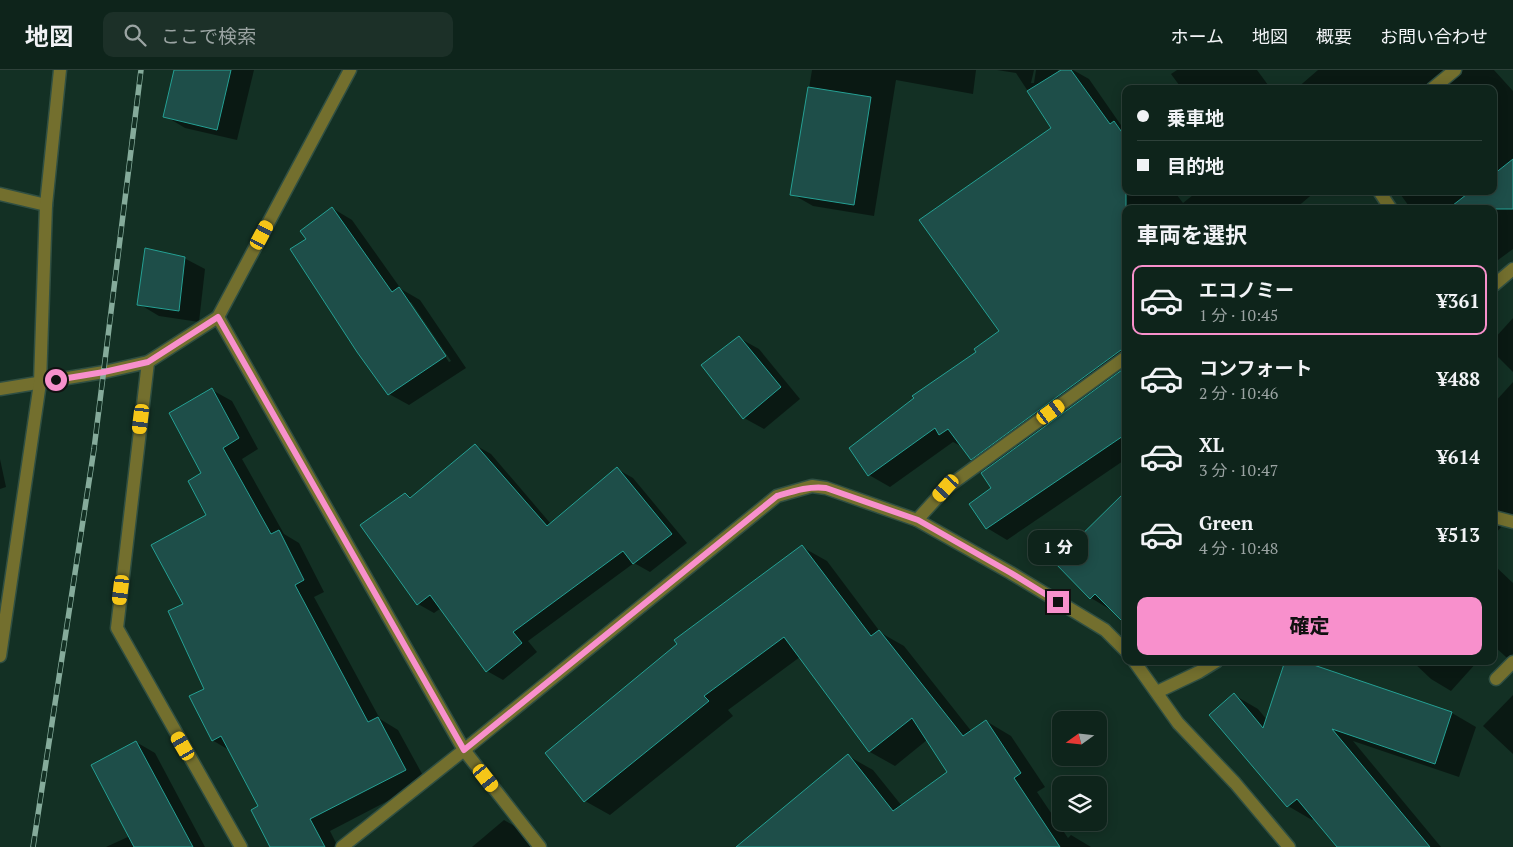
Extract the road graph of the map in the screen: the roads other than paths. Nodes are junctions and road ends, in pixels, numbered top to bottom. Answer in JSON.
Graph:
{"nodes":[{"id":1,"x":60,"y":70,"type":"edge"},
{"id":2,"x":350,"y":70,"type":"edge"},
{"id":3,"x":1455,"y":70,"type":"edge"},
{"id":4,"x":1437,"y":85,"type":"edge"},
{"id":5,"x":0,"y":194,"type":"edge"},
{"id":6,"x":46,"y":205,"type":"junction"},
{"id":7,"x":1513,"y":269,"type":"edge"},
{"id":8,"x":1497,"y":282,"type":"edge"},
{"id":9,"x":218,"y":317,"type":"junction"},
{"id":10,"x":1122,"y":361,"type":"edge"},
{"id":11,"x":148,"y":362,"type":"junction"},
{"id":12,"x":40,"y":383,"type":"junction"},
{"id":13,"x":0,"y":389,"type":"edge"},
{"id":14,"x":1497,"y":518,"type":"edge"},
{"id":15,"x":918,"y":520,"type":"junction"},
{"id":16,"x":1513,"y":522,"type":"edge"},
{"id":17,"x":1122,"y":647,"type":"edge"},
{"id":18,"x":0,"y":656,"type":"edge"},
{"id":19,"x":1513,"y":662,"type":"edge"},
{"id":20,"x":1137,"y":665,"type":"edge"},
{"id":21,"x":1210,"y":665,"type":"edge"},
{"id":22,"x":1496,"y":679,"type":"dead end"},
{"id":23,"x":1157,"y":692,"type":"junction"},
{"id":24,"x":464,"y":750,"type":"junction"},
{"id":25,"x":241,"y":847,"type":"edge"},
{"id":26,"x":342,"y":847,"type":"edge"},
{"id":27,"x":540,"y":847,"type":"edge"},
{"id":28,"x":1289,"y":847,"type":"edge"}],
"edges":[{"from":1,"to":6,"type":"street"},
{"from":2,"to":9,"type":"street"},
{"from":3,"to":4,"type":"street"},
{"from":5,"to":6,"type":"street"},
{"from":6,"to":12,"type":"street"},
{"from":7,"to":8,"type":"street"},
{"from":9,"to":11,"type":"street"},
{"from":9,"to":24,"type":"street"},
{"from":10,"to":15,"type":"street"},
{"from":11,"to":12,"type":"street"},
{"from":11,"to":25,"type":"street"},
{"from":12,"to":13,"type":"street"},
{"from":12,"to":18,"type":"street"},
{"from":14,"to":16,"type":"street"},
{"from":15,"to":17,"type":"street"},
{"from":15,"to":24,"type":"street"},
{"from":19,"to":22,"type":"street"},
{"from":20,"to":23,"type":"street"},
{"from":21,"to":23,"type":"street"},
{"from":23,"to":28,"type":"street"},
{"from":24,"to":26,"type":"street"},
{"from":24,"to":27,"type":"street"}]}
